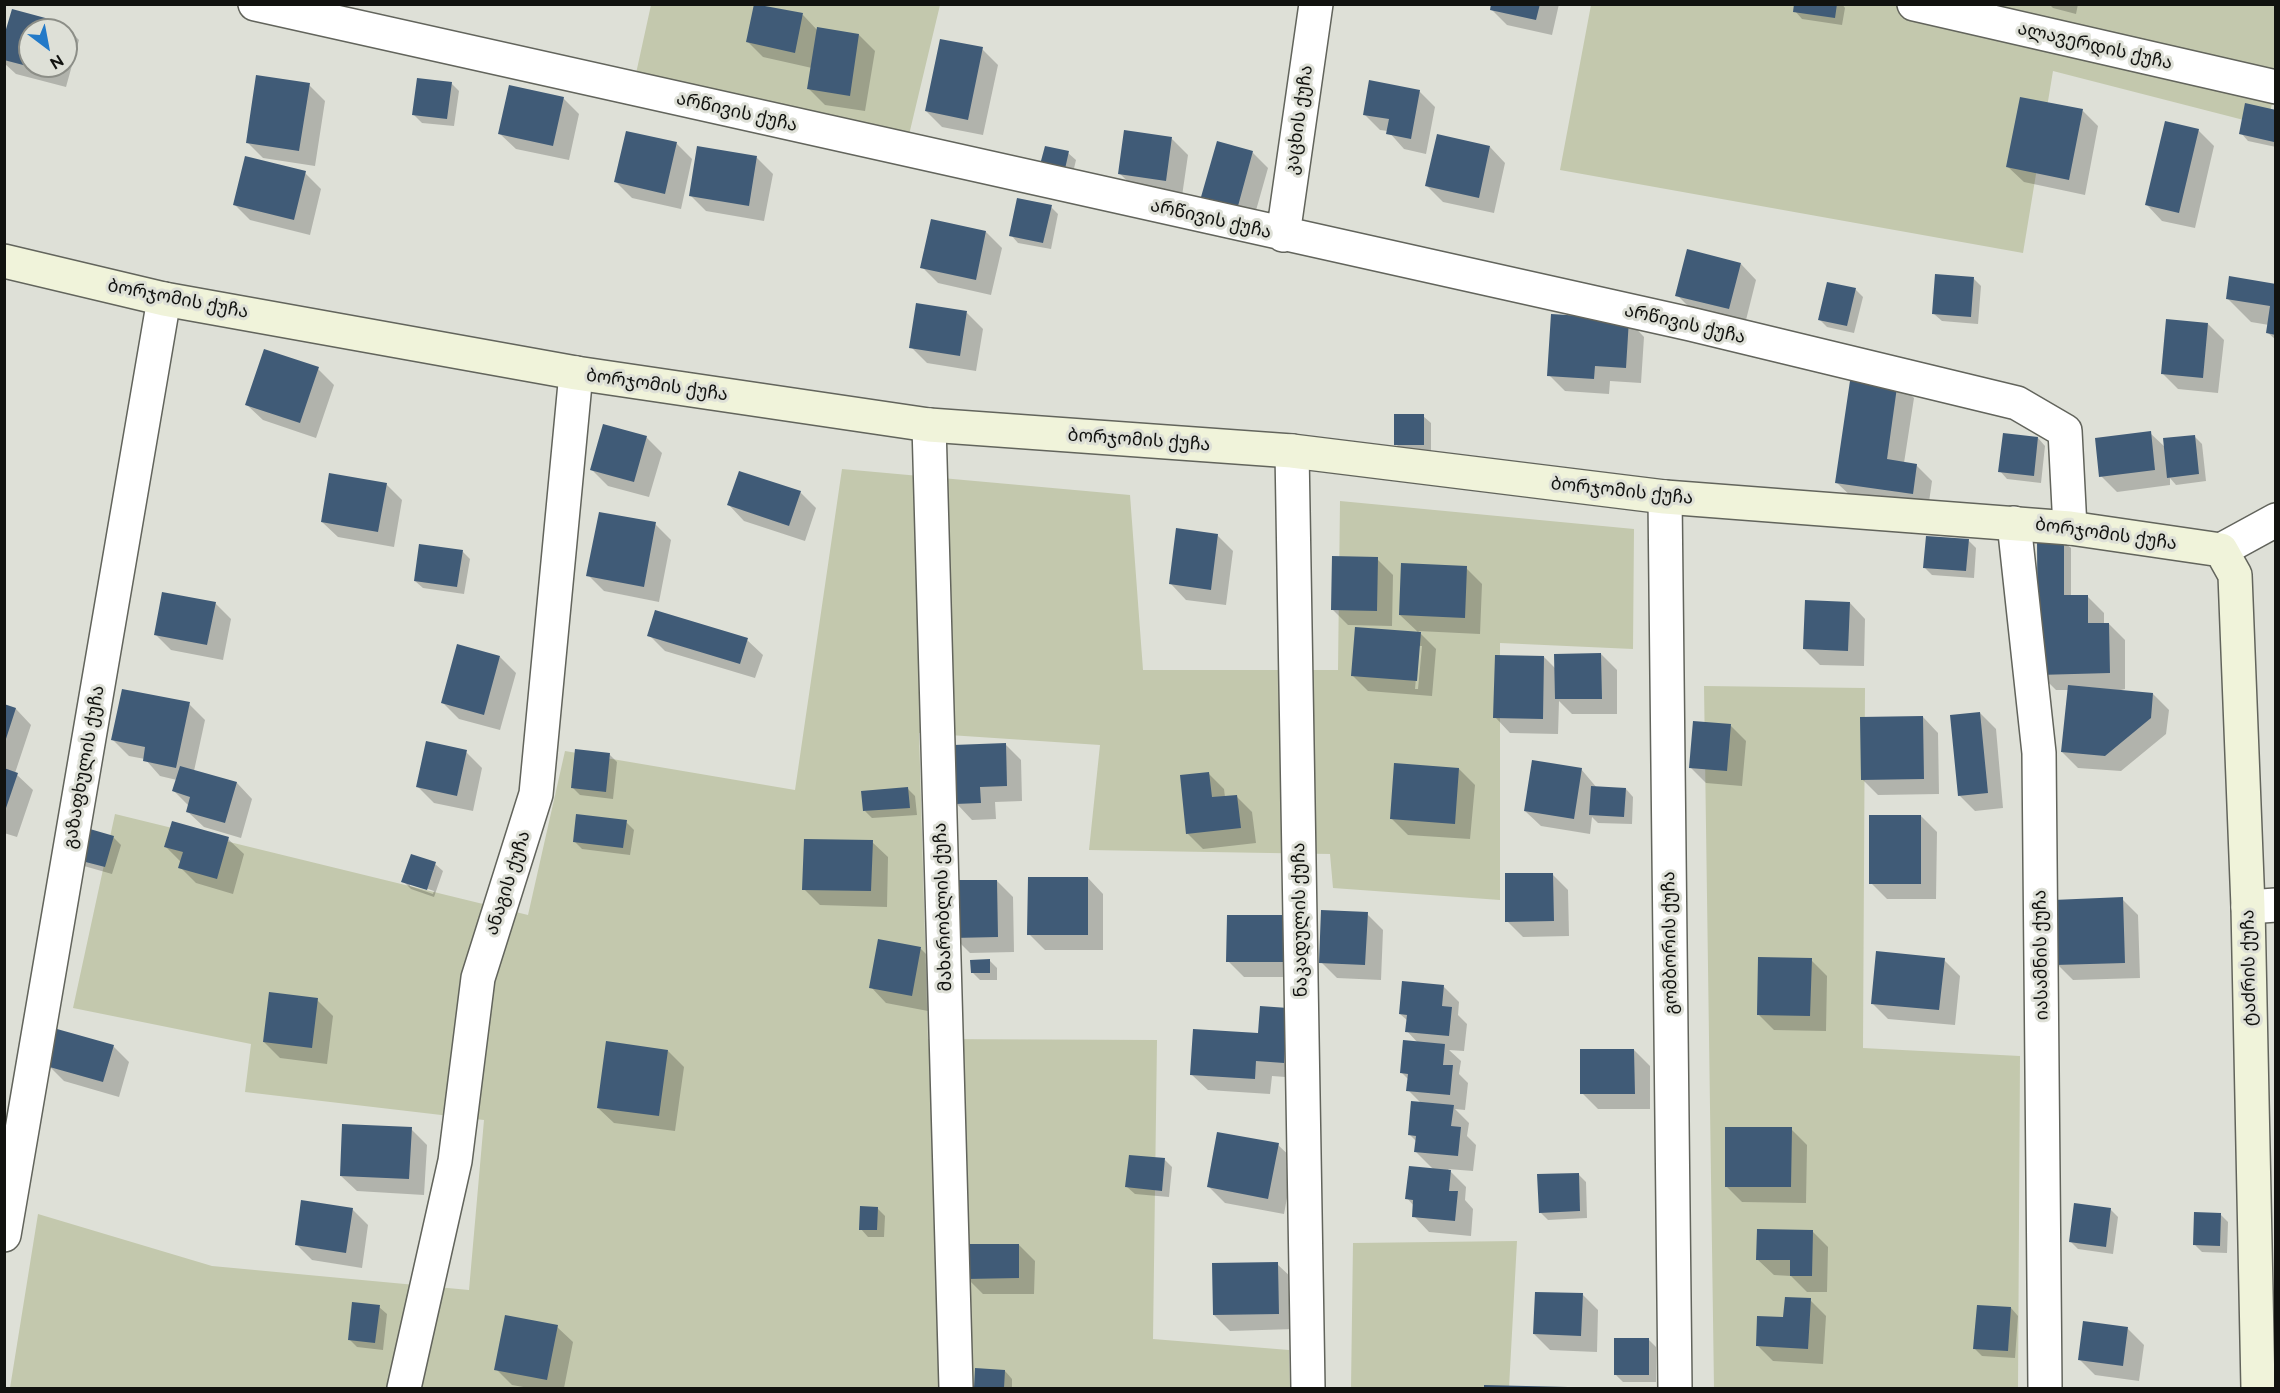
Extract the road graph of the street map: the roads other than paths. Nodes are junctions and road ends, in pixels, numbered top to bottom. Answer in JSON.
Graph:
{"nodes":[{"id":1,"x":255,"y":4,"type":"edge"},
{"id":2,"x":1316,"y":4,"type":"edge"},
{"id":3,"x":1914,"y":4,"type":"edge"},
{"id":4,"x":2276,"y":87,"type":"edge"},
{"id":5,"x":1283,"y":235,"type":"junction"},
{"id":6,"x":4,"y":261,"type":"edge"},
{"id":7,"x":164,"y":298,"type":"junction"},
{"id":8,"x":576,"y":373,"type":"junction"},
{"id":9,"x":929,"y":425,"type":"junction"},
{"id":10,"x":1292,"y":451,"type":"junction"},
{"id":11,"x":1665,"y":497,"type":"junction"},
{"id":12,"x":2276,"y":520,"type":"edge"},
{"id":13,"x":2014,"y":523,"type":"junction"},
{"id":14,"x":2070,"y":528,"type":"junction"},
{"id":15,"x":2222,"y":550,"type":"junction"},
{"id":16,"x":2262,"y":906,"type":"edge"},
{"id":17,"x":4,"y":1234,"type":"edge"},
{"id":18,"x":2266,"y":1317,"type":"edge"},
{"id":19,"x":404,"y":1389,"type":"edge"},
{"id":20,"x":956,"y":1389,"type":"edge"},
{"id":21,"x":1308,"y":1389,"type":"edge"},
{"id":22,"x":1675,"y":1389,"type":"edge"},
{"id":23,"x":2045,"y":1389,"type":"edge"},
{"id":24,"x":2258,"y":1389,"type":"edge"}],
"edges":[{"from":1,"to":5,"type":"street","name":"არწივის ქუჩა"},
{"from":2,"to":5,"type":"street","name":"კაცხის ქუჩა"},
{"from":3,"to":4,"type":"street","name":"ალავერდის ქუჩა"},
{"from":5,"to":14,"type":"street","name":"არწივის ქუჩა"},
{"from":6,"to":7,"type":"street","name":"ბორჯომის ქუჩა"},
{"from":7,"to":8,"type":"street","name":"ბორჯომის ქუჩა"},
{"from":7,"to":17,"type":"street","name":"გაზაფხულის ქუჩა"},
{"from":8,"to":9,"type":"street","name":"ბორჯომის ქუჩა"},
{"from":8,"to":19,"type":"street","name":"ანაგის ქუჩა"},
{"from":9,"to":10,"type":"street","name":"ბორჯომის ქუჩა"},
{"from":9,"to":20,"type":"street","name":"მახარობლის ქუჩა"},
{"from":10,"to":11,"type":"street","name":"ბორჯომის ქუჩა"},
{"from":10,"to":21,"type":"street","name":"ნაკადულის ქუჩა"},
{"from":11,"to":13,"type":"street","name":"ბორჯომის ქუჩა"},
{"from":11,"to":22,"type":"street","name":"გომბორის ქუჩა"},
{"from":12,"to":15,"type":"street"},
{"from":13,"to":14,"type":"street","name":"ბორჯომის ქუჩა"},
{"from":13,"to":23,"type":"street","name":"იასამნის ქუჩა"},
{"from":14,"to":15,"type":"street","name":"ბორჯომის ქუჩა"},
{"from":15,"to":16,"type":"street","name":"ტაძრის ქუჩა"},
{"from":16,"to":18,"type":"street","name":"ტაძრის ქუჩა"},
{"from":18,"to":24,"type":"street","name":"ტაძრის ქუჩა"}]}
